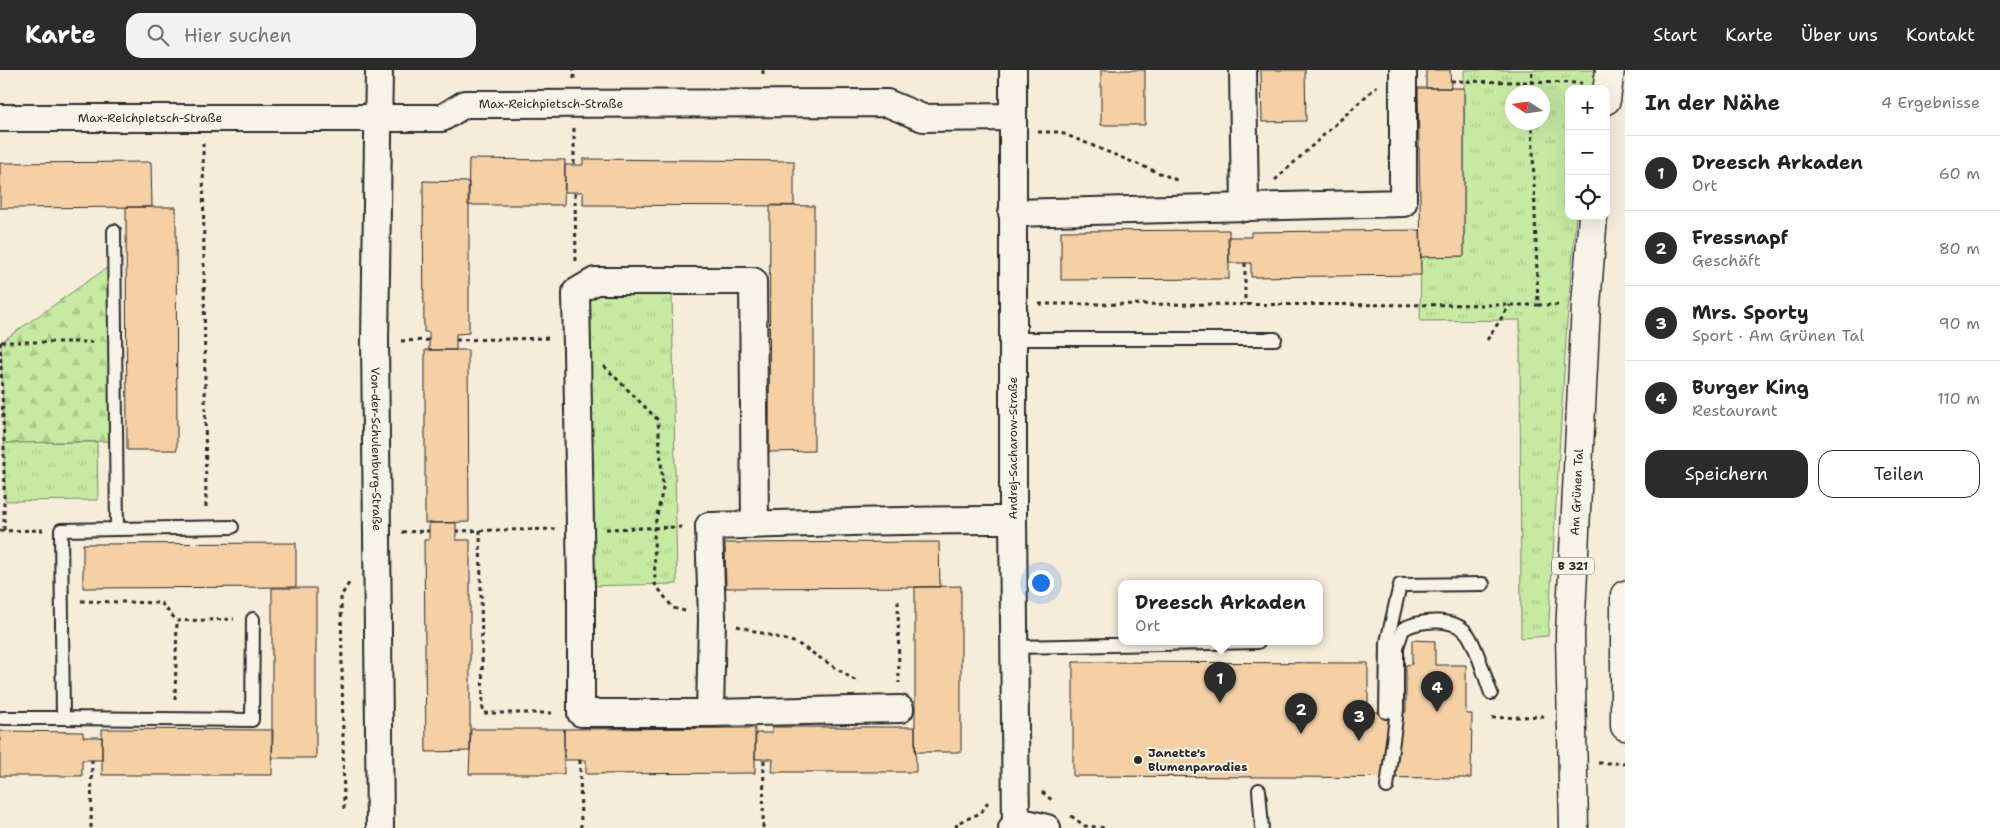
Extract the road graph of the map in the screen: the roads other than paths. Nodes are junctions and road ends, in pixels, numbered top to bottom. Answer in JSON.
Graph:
{"nodes":[{"id":1,"x":379,"y":70,"type":"edge"},
{"id":2,"x":1013,"y":70,"type":"edge"},
{"id":3,"x":1242,"y":70,"type":"edge"},
{"id":4,"x":1403,"y":76,"type":"edge"},
{"id":5,"x":1013,"y":117,"type":"junction"},
{"id":6,"x":0,"y":118,"type":"edge"},
{"id":7,"x":379,"y":118,"type":"junction"},
{"id":8,"x":1245,"y":208,"type":"junction"},
{"id":9,"x":1012,"y":213,"type":"junction"},
{"id":10,"x":1593,"y":220,"type":"edge"},
{"id":11,"x":114,"y":231,"type":"dead end"},
{"id":12,"x":1014,"y":339,"type":"junction"},
{"id":13,"x":1275,"y":339,"type":"dead end"},
{"id":14,"x":1013,"y":520,"type":"junction"},
{"id":15,"x":755,"y":524,"type":"junction"},
{"id":16,"x":232,"y":527,"type":"dead end"},
{"id":17,"x":117,"y":530,"type":"junction"},
{"id":18,"x":1484,"y":584,"type":"dead end"},
{"id":19,"x":1625,"y":595,"type":"edge"},
{"id":20,"x":253,"y":619,"type":"road end"},
{"id":21,"x":1118,"y":645,"type":"edge"},
{"id":22,"x":1015,"y":647,"type":"junction"},
{"id":23,"x":1492,"y":693,"type":"dead end"},
{"id":24,"x":900,"y":709,"type":"dead end"},
{"id":25,"x":1386,"y":712,"type":"dead end"},
{"id":26,"x":710,"y":713,"type":"junction"},
{"id":27,"x":2,"y":718,"type":"dead end"},
{"id":28,"x":63,"y":718,"type":"junction"},
{"id":29,"x":1625,"y":726,"type":"edge"},
{"id":30,"x":1387,"y":786,"type":"dead end"},
{"id":31,"x":1259,"y":790,"type":"dead end"},
{"id":32,"x":1014,"y":827,"type":"edge"},
{"id":33,"x":380,"y":828,"type":"edge"},
{"id":34,"x":1046,"y":828,"type":"edge"},
{"id":35,"x":1262,"y":828,"type":"edge"},
{"id":36,"x":1574,"y":828,"type":"edge"}],
"edges":[{"from":1,"to":7,"type":"street","name":"Von-der-Schulenburg-Straße"},
{"from":2,"to":5,"type":"street","name":"Andrej-Sacharow-Straße"},
{"from":3,"to":8,"type":"street"},
{"from":4,"to":8,"type":"street"},
{"from":5,"to":7,"type":"street","name":"Max-Reichpietsch-Straße"},
{"from":5,"to":9,"type":"street","name":"Andrej-Sacharow-Straße"},
{"from":6,"to":7,"type":"street","name":"Max-Reichpietsch-Straße"},
{"from":7,"to":33,"type":"street","name":"Von-der-Schulenburg-Straße"},
{"from":8,"to":9,"type":"street"},
{"from":9,"to":12,"type":"street","name":"Andrej-Sacharow-Straße"},
{"from":10,"to":36,"type":"main road","name":"Am Grünen Tal","number":"B 321"},
{"from":11,"to":17,"type":"lane"},
{"from":12,"to":13,"type":"lane"},
{"from":12,"to":14,"type":"street","name":"Andrej-Sacharow-Straße"},
{"from":14,"to":15,"type":"street"},
{"from":14,"to":22,"type":"street","name":"Andrej-Sacharow-Straße"},
{"from":15,"to":26,"type":"street"},
{"from":15,"to":26,"type":"street"},
{"from":16,"to":17,"type":"lane"},
{"from":17,"to":28,"type":"lane"},
{"from":18,"to":25,"type":"lane"},
{"from":19,"to":29,"type":"main road"},
{"from":20,"to":28,"type":"lane"},
{"from":21,"to":22,"type":"lane"},
{"from":22,"to":32,"type":"street","name":"Andrej-Sacharow-Straße"},
{"from":23,"to":30,"type":"lane"},
{"from":24,"to":26,"type":"street"},
{"from":27,"to":28,"type":"lane"},
{"from":31,"to":35,"type":"lane"},
{"from":32,"to":34,"type":"street"}]}
